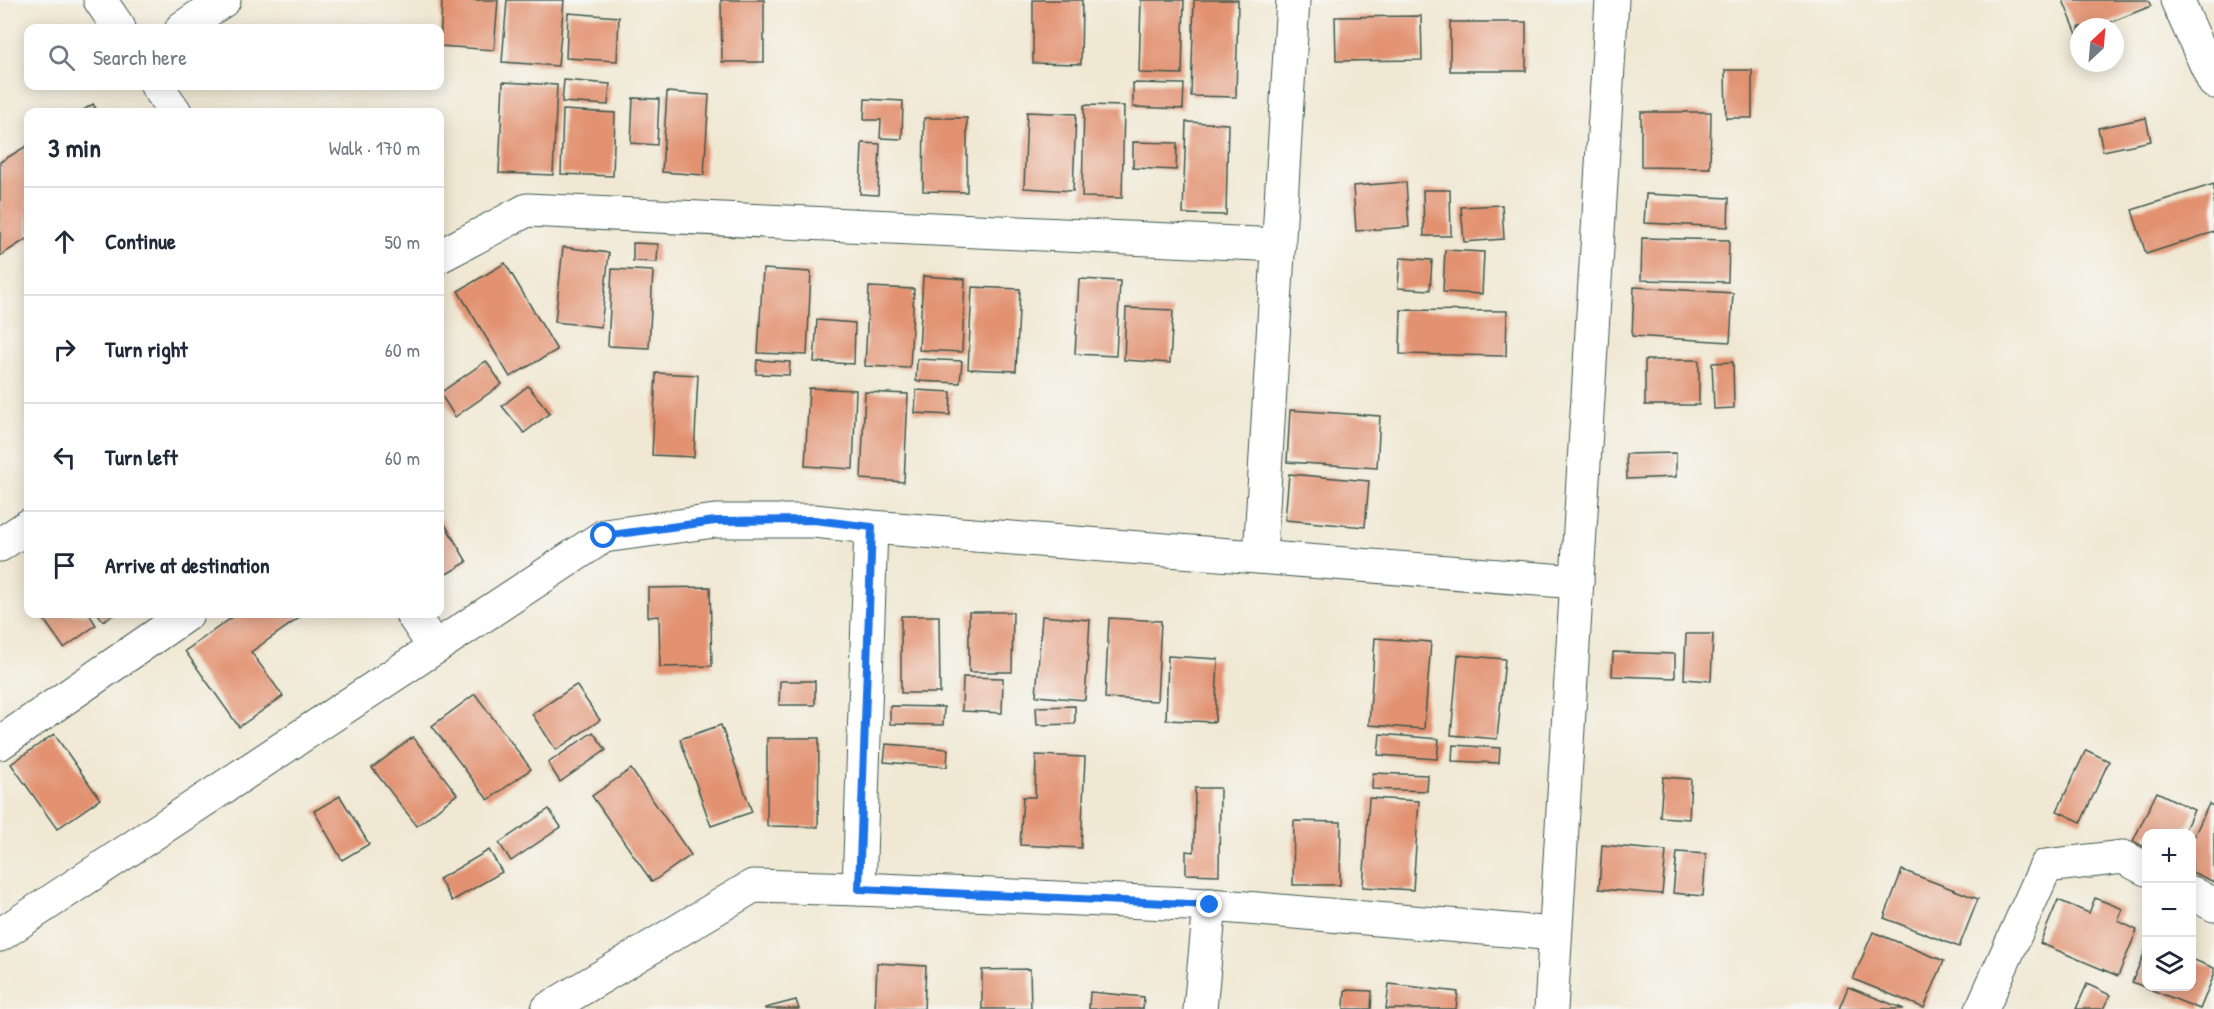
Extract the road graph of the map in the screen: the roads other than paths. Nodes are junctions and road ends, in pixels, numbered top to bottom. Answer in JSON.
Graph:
{"nodes":[{"id":1,"x":100,"y":0,"type":"edge"},
{"id":2,"x":224,"y":0,"type":"edge"},
{"id":3,"x":1293,"y":0,"type":"edge"},
{"id":4,"x":1612,"y":0,"type":"edge"},
{"id":5,"x":2177,"y":0,"type":"edge"},
{"id":6,"x":116,"y":24,"type":"edge"},
{"id":7,"x":188,"y":24,"type":"edge"},
{"id":8,"x":2214,"y":82,"type":"edge"},
{"id":9,"x":160,"y":90,"type":"edge"},
{"id":10,"x":172,"y":108,"type":"edge"},
{"id":11,"x":1279,"y":244,"type":"junction"},
{"id":12,"x":444,"y":254,"type":"edge"},
{"id":13,"x":872,"y":527,"type":"junction"},
{"id":14,"x":24,"y":529,"type":"edge"},
{"id":15,"x":0,"y":545,"type":"edge"},
{"id":16,"x":1260,"y":556,"type":"junction"},
{"id":17,"x":1577,"y":582,"type":"junction"},
{"id":18,"x":181,"y":618,"type":"edge"},
{"id":19,"x":415,"y":618,"type":"edge"},
{"id":20,"x":435,"y":648,"type":"junction"},
{"id":21,"x":0,"y":743,"type":"edge"},
{"id":22,"x":2142,"y":867,"type":"edge"},
{"id":23,"x":859,"y":889,"type":"junction"},
{"id":24,"x":2196,"y":895,"type":"edge"},
{"id":25,"x":1210,"y":905,"type":"junction"},
{"id":26,"x":2214,"y":905,"type":"edge"},
{"id":27,"x":1555,"y":934,"type":"junction"},
{"id":28,"x":0,"y":935,"type":"edge"},
{"id":29,"x":548,"y":1009,"type":"edge"},
{"id":30,"x":1200,"y":1009,"type":"edge"},
{"id":31,"x":1551,"y":1009,"type":"edge"},
{"id":32,"x":1982,"y":1009,"type":"edge"}],
"edges":[{"from":1,"to":6,"type":"street"},
{"from":2,"to":7,"type":"street"},
{"from":3,"to":11,"type":"street"},
{"from":4,"to":17,"type":"street"},
{"from":5,"to":8,"type":"street"},
{"from":9,"to":10,"type":"street"},
{"from":11,"to":12,"type":"street"},
{"from":11,"to":16,"type":"street"},
{"from":13,"to":16,"type":"street"},
{"from":13,"to":20,"type":"street"},
{"from":13,"to":23,"type":"street"},
{"from":14,"to":15,"type":"street"},
{"from":16,"to":17,"type":"street"},
{"from":17,"to":27,"type":"street"},
{"from":18,"to":21,"type":"street"},
{"from":19,"to":20,"type":"street"},
{"from":20,"to":28,"type":"street"},
{"from":22,"to":32,"type":"street"},
{"from":23,"to":25,"type":"street"},
{"from":23,"to":29,"type":"street"},
{"from":24,"to":26,"type":"street"},
{"from":25,"to":27,"type":"street"},
{"from":25,"to":30,"type":"street"},
{"from":27,"to":31,"type":"street"}]}
